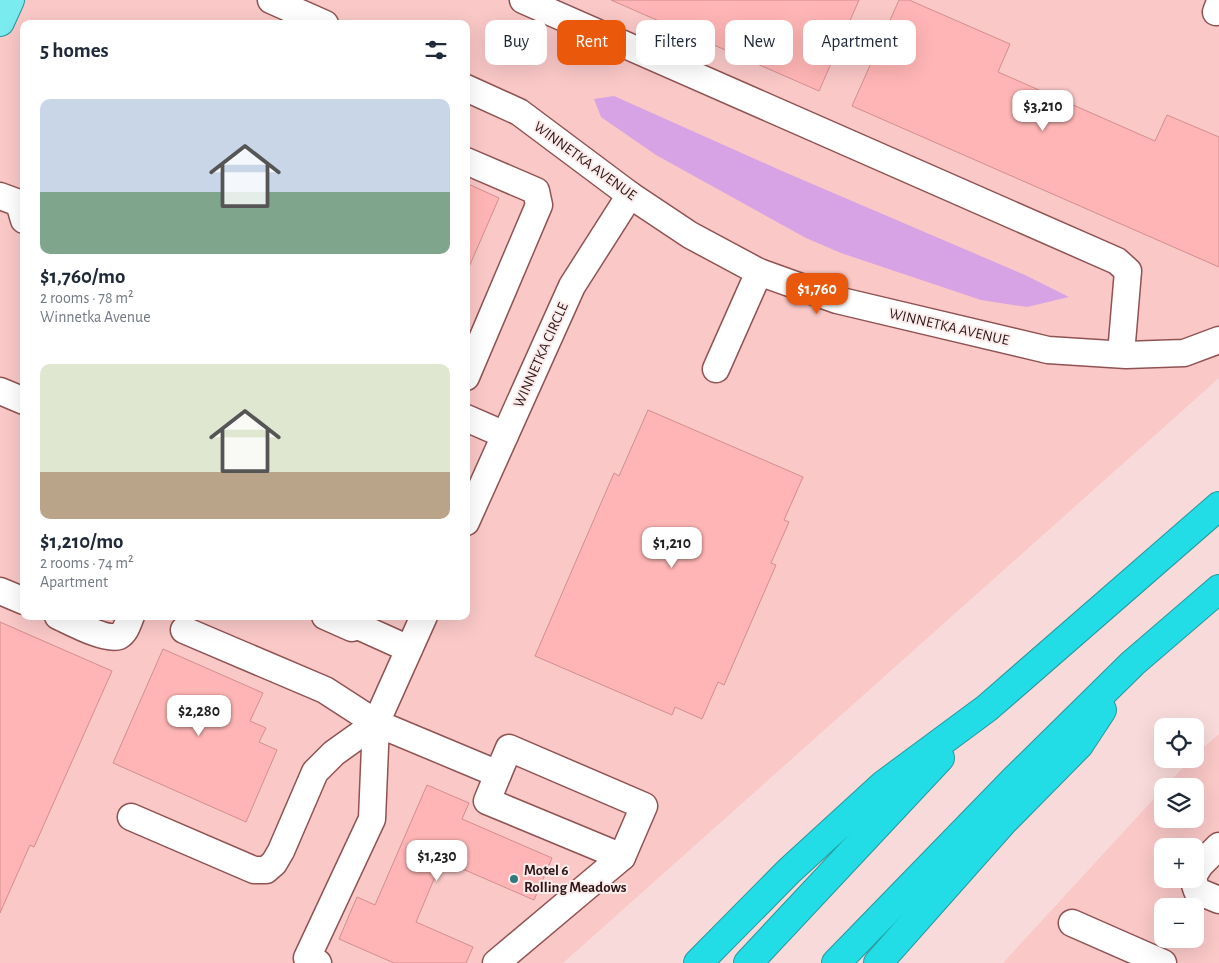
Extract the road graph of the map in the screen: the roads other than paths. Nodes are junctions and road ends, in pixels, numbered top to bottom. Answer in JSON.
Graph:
{"nodes":[{"id":1,"x":10,"y":0,"type":"edge"},
{"id":2,"x":271,"y":0,"type":"edge"},
{"id":3,"x":523,"y":0,"type":"edge"},
{"id":4,"x":317,"y":20,"type":"edge"},
{"id":5,"x":0,"y":22,"type":"edge"},
{"id":6,"x":470,"y":90,"type":"edge"},
{"id":7,"x":470,"y":164,"type":"edge"},
{"id":8,"x":630,"y":195,"type":"junction"},
{"id":9,"x":759,"y":272,"type":"junction"},
{"id":10,"x":1219,"y":340,"type":"edge"},
{"id":11,"x":1120,"y":354,"type":"junction"},
{"id":12,"x":470,"y":368,"type":"edge"},
{"id":13,"x":716,"y":369,"type":"dead end"},
{"id":14,"x":0,"y":391,"type":"edge"},
{"id":15,"x":20,"y":399,"type":"edge"},
{"id":16,"x":470,"y":420,"type":"edge"},
{"id":17,"x":505,"y":435,"type":"junction"},
{"id":18,"x":1219,"y":506,"type":"edge"},
{"id":19,"x":470,"y":513,"type":"edge"},
{"id":20,"x":1219,"y":589,"type":"edge"},
{"id":21,"x":0,"y":591,"type":"edge"},
{"id":22,"x":20,"y":600,"type":"edge"},
{"id":23,"x":67,"y":620,"type":"edge"},
{"id":24,"x":129,"y":620,"type":"edge"},
{"id":25,"x":334,"y":620,"type":"edge"},
{"id":26,"x":422,"y":620,"type":"edge"},
{"id":27,"x":360,"y":621,"type":"edge"},
{"id":28,"x":184,"y":630,"type":"dead end"},
{"id":29,"x":409,"y":649,"type":"junction"},
{"id":30,"x":1133,"y":663,"type":"junction"},
{"id":31,"x":987,"y":708,"type":"junction"},
{"id":32,"x":376,"y":722,"type":"junction"},
{"id":33,"x":498,"y":774,"type":"junction"},
{"id":34,"x":131,"y":817,"type":"dead end"},
{"id":35,"x":1219,"y":846,"type":"edge"},
{"id":36,"x":622,"y":857,"type":"junction"},
{"id":37,"x":1204,"y":860,"type":"edge"},
{"id":38,"x":1196,"y":888,"type":"edge"},
{"id":39,"x":1219,"y":900,"type":"edge"},
{"id":40,"x":1072,"y":922,"type":"dead end"},
{"id":41,"x":318,"y":963,"type":"edge"},
{"id":42,"x":496,"y":963,"type":"edge"},
{"id":43,"x":698,"y":963,"type":"edge"},
{"id":44,"x":748,"y":963,"type":"edge"},
{"id":45,"x":836,"y":963,"type":"edge"},
{"id":46,"x":878,"y":963,"type":"edge"},
{"id":47,"x":1163,"y":963,"type":"edge"}],
"edges":[{"from":1,"to":5,"type":"main road"},
{"from":2,"to":4,"type":"street"},
{"from":3,"to":11,"type":"street"},
{"from":6,"to":8,"type":"street","name":"WINNETKA AVENUE"},
{"from":7,"to":12,"type":"street"},
{"from":8,"to":9,"type":"street","name":"WINNETKA AVENUE"},
{"from":8,"to":17,"type":"street","name":"WINNETKA CIRCLE"},
{"from":9,"to":11,"type":"street","name":"WINNETKA AVENUE"},
{"from":9,"to":13,"type":"street"},
{"from":10,"to":11,"type":"street","name":"WINNETKA AVENUE"},
{"from":14,"to":15,"type":"street"},
{"from":16,"to":17,"type":"street"},
{"from":17,"to":19,"type":"street","name":"WINNETKA CIRCLE"},
{"from":18,"to":31,"type":"highway"},
{"from":20,"to":30,"type":"highway"},
{"from":21,"to":22,"type":"street"},
{"from":23,"to":24,"type":"street"},
{"from":25,"to":27,"type":"street"},
{"from":26,"to":29,"type":"street"},
{"from":27,"to":29,"type":"street"},
{"from":28,"to":32,"type":"street"},
{"from":29,"to":32,"type":"street"},
{"from":30,"to":45,"type":"highway"},
{"from":30,"to":46,"type":"highway"},
{"from":31,"to":43,"type":"highway"},
{"from":31,"to":44,"type":"highway"},
{"from":32,"to":33,"type":"street"},
{"from":32,"to":34,"type":"street"},
{"from":32,"to":41,"type":"street"},
{"from":33,"to":36,"type":"street"},
{"from":33,"to":36,"type":"street"},
{"from":35,"to":37,"type":"street"},
{"from":36,"to":42,"type":"street"},
{"from":38,"to":39,"type":"street"},
{"from":40,"to":47,"type":"street"}]}
